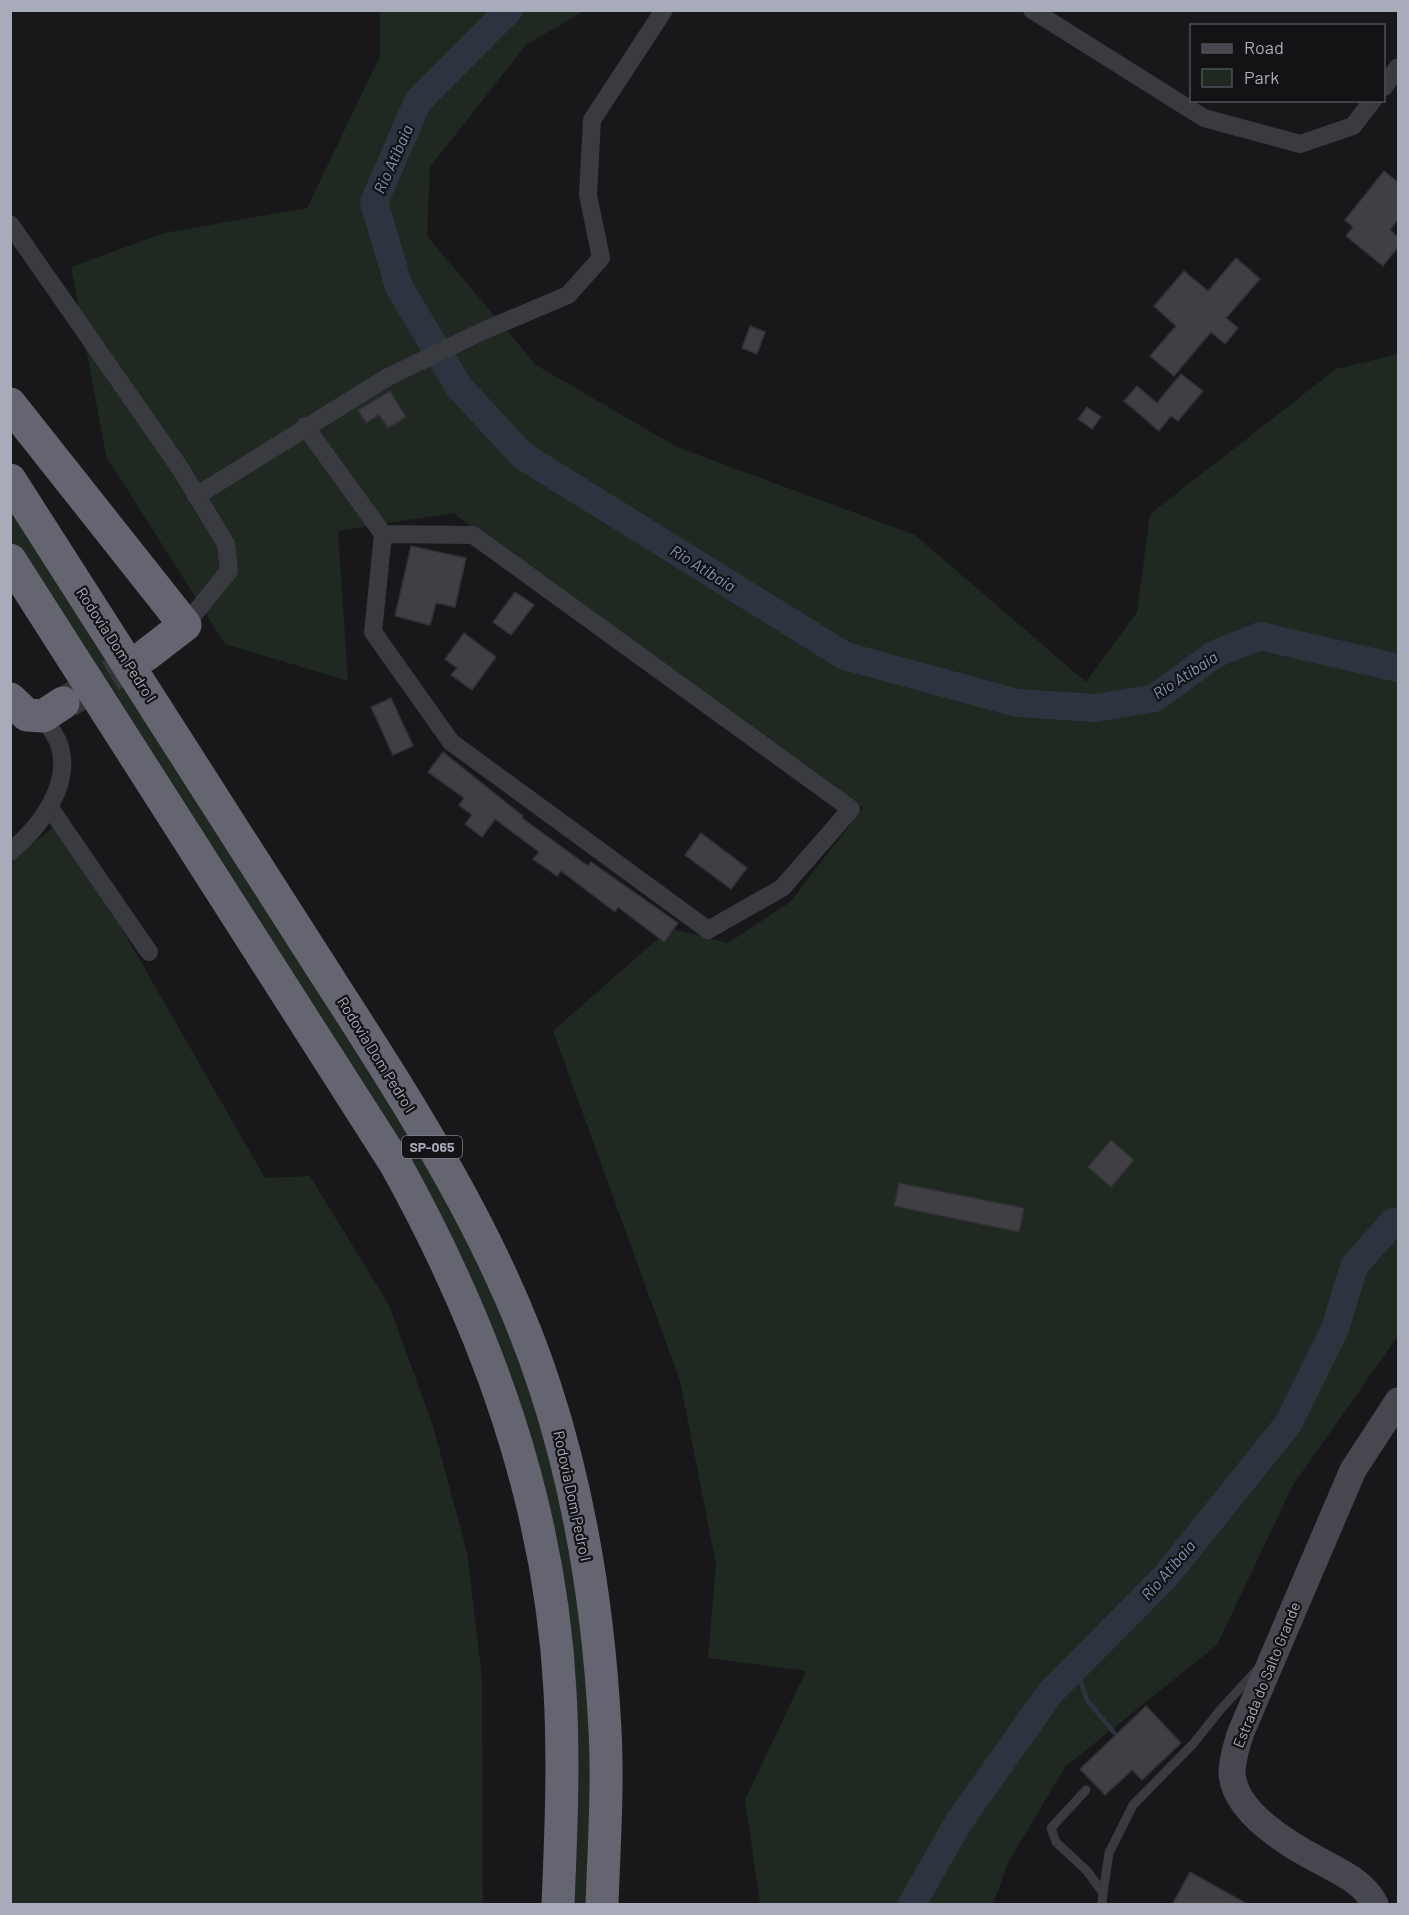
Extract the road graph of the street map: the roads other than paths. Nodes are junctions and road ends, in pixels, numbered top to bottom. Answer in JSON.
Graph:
{"nodes":[{"id":1,"x":664,"y":10,"type":"edge"},
{"id":2,"x":1032,"y":10,"type":"edge"},
{"id":3,"x":1398,"y":67,"type":"edge"},
{"id":4,"x":1385,"y":84,"type":"edge"},
{"id":5,"x":1371,"y":102,"type":"edge"},
{"id":6,"x":10,"y":224,"type":"edge"},
{"id":7,"x":10,"y":405,"type":"edge"},
{"id":8,"x":305,"y":426,"type":"junction"},
{"id":9,"x":10,"y":480,"type":"edge"},
{"id":10,"x":196,"y":495,"type":"junction"},
{"id":11,"x":383,"y":534,"type":"junction"},
{"id":12,"x":10,"y":560,"type":"edge"},
{"id":13,"x":184,"y":625,"type":"junction"},
{"id":14,"x":146,"y":655,"type":"tunnel mouth"},
{"id":15,"x":10,"y":699,"type":"edge"},
{"id":16,"x":53,"y":710,"type":"joint"},
{"id":17,"x":50,"y":808,"type":"junction"},
{"id":18,"x":10,"y":852,"type":"edge"},
{"id":19,"x":149,"y":952,"type":"dead end"},
{"id":20,"x":1398,"y":1401,"type":"edge"},
{"id":21,"x":1276,"y":1650,"type":"junction"},
{"id":22,"x":1086,"y":1790,"type":"dead end"},
{"id":23,"x":1103,"y":1893,"type":"junction"},
{"id":24,"x":558,"y":1905,"type":"edge"},
{"id":25,"x":602,"y":1905,"type":"edge"},
{"id":26,"x":1102,"y":1905,"type":"edge"},
{"id":27,"x":1375,"y":1905,"type":"edge"}],
"edges":[{"from":1,"to":8,"type":"street"},
{"from":2,"to":5,"type":"street"},
{"from":3,"to":4,"type":"street"},
{"from":6,"to":10,"type":"street"},
{"from":7,"to":13,"type":"highway"},
{"from":8,"to":10,"type":"street"},
{"from":8,"to":11,"type":"street"},
{"from":9,"to":25,"type":"highway","name":"Rodovia Dom Pedro I","number":"SP-065"},
{"from":10,"to":13,"type":"street"},
{"from":11,"to":11,"type":"street"},
{"from":12,"to":24,"type":"highway","number":"SP-065"},
{"from":13,"to":14,"type":"highway"},
{"from":15,"to":16,"type":"highway"},
{"from":16,"to":17,"type":"street"},
{"from":17,"to":18,"type":"street"},
{"from":17,"to":19,"type":"street"},
{"from":20,"to":21,"type":"street","name":"Estrada do Salto Grande"},
{"from":21,"to":23,"type":"lane"},
{"from":21,"to":27,"type":"street","name":"Estrada do Salto Grande"},
{"from":22,"to":23,"type":"lane"},
{"from":23,"to":26,"type":"lane"}]}
